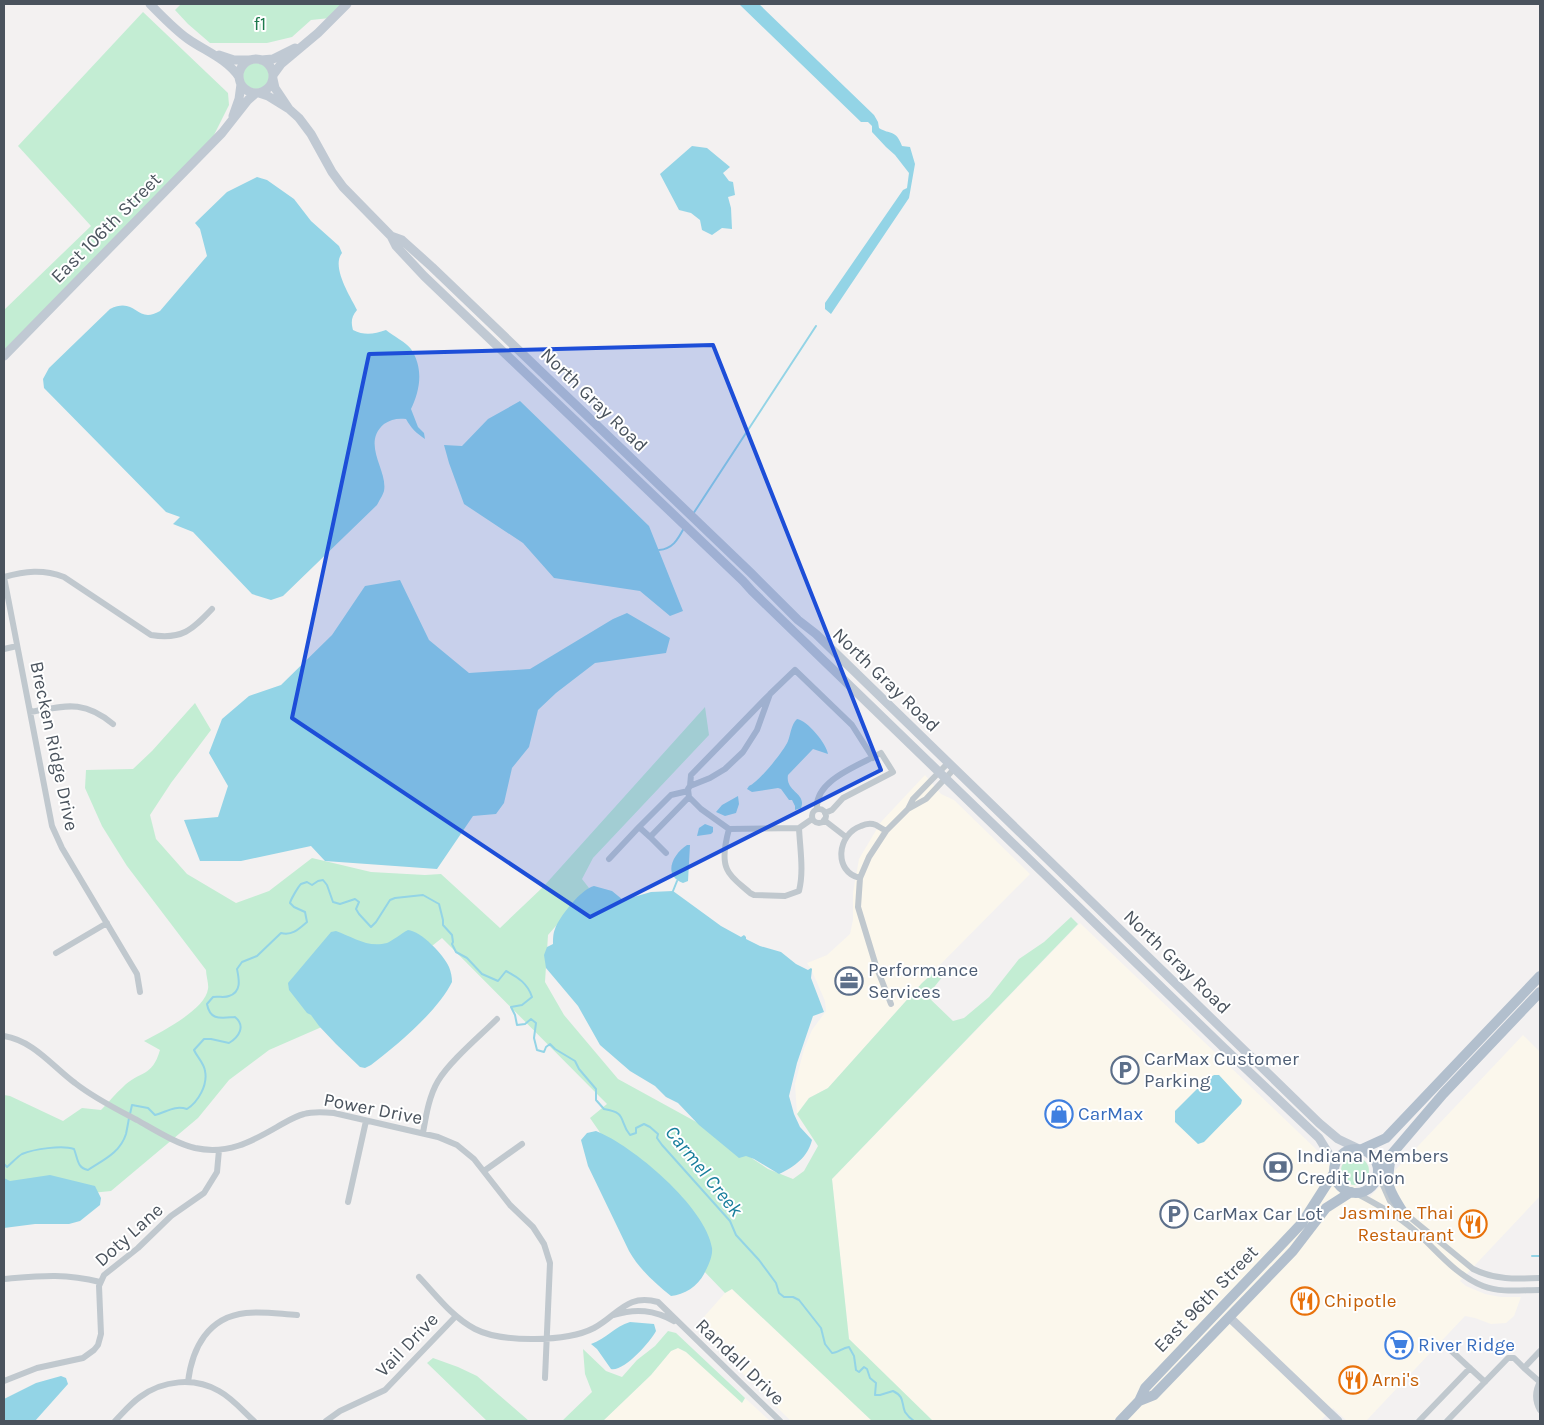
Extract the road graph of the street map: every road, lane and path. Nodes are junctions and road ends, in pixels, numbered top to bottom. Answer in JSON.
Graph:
{"nodes":[{"id":1,"x":150,"y":4,"type":"edge"},
{"id":2,"x":347,"y":4,"type":"edge"},
{"id":3,"x":304,"y":44,"type":"junction"},
{"id":4,"x":211,"y":53,"type":"junction"},
{"id":5,"x":249,"y":60,"type":"junction"},
{"id":6,"x":261,"y":60,"type":"junction"},
{"id":7,"x":273,"y":76,"type":"junction"},
{"id":8,"x":240,"y":80,"type":"junction"},
{"id":9,"x":257,"y":93,"type":"junction"},
{"id":10,"x":290,"y":109,"type":"junction"},
{"id":11,"x":231,"y":121,"type":"junction"},
{"id":12,"x":391,"y":236,"type":"junction"},
{"id":13,"x":4,"y":356,"type":"edge"},
{"id":14,"x":4,"y":577,"type":"edge"},
{"id":15,"x":212,"y":609,"type":"dead end"},
{"id":16,"x":17,"y":646,"type":"junction"},
{"id":17,"x":4,"y":649,"type":"edge"},
{"id":18,"x":770,"y":694,"type":"junction"},
{"id":19,"x":30,"y":712,"type":"junction"},
{"id":20,"x":113,"y":724,"type":"dead end"},
{"id":21,"x":873,"y":758,"type":"junction"},
{"id":22,"x":951,"y":766,"type":"junction"},
{"id":23,"x":942,"y":775,"type":"junction"},
{"id":24,"x":689,"y":791,"type":"junction"},
{"id":25,"x":817,"y":809,"type":"junction"},
{"id":26,"x":825,"y":817,"type":"junction"},
{"id":27,"x":812,"y":819,"type":"junction"},
{"id":28,"x":639,"y":827,"type":"junction"},
{"id":29,"x":799,"y":828,"type":"junction"},
{"id":30,"x":729,"y":829,"type":"junction"},
{"id":31,"x":886,"y":831,"type":"junction"},
{"id":32,"x":650,"y":837,"type":"junction"},
{"id":33,"x":846,"y":837,"type":"junction"},
{"id":34,"x":666,"y":853,"type":"dead end"},
{"id":35,"x":609,"y":859,"type":"dead end"},
{"id":36,"x":860,"y":878,"type":"junction"},
{"id":37,"x":107,"y":923,"type":"junction"},
{"id":38,"x":56,"y":953,"type":"dead end"},
{"id":39,"x":1540,"y":976,"type":"edge"},
{"id":40,"x":140,"y":992,"type":"dead end"},
{"id":41,"x":1540,"y":992,"type":"edge"},
{"id":42,"x":891,"y":1004,"type":"dead end"},
{"id":43,"x":497,"y":1019,"type":"dead end"},
{"id":44,"x":4,"y":1036,"type":"edge"},
{"id":45,"x":366,"y":1121,"type":"junction"},
{"id":46,"x":422,"y":1133,"type":"junction"},
{"id":47,"x":522,"y":1144,"type":"dead end"},
{"id":48,"x":1359,"y":1149,"type":"junction"},
{"id":49,"x":219,"y":1150,"type":"junction"},
{"id":50,"x":1391,"y":1155,"type":"junction"},
{"id":51,"x":1335,"y":1169,"type":"junction"},
{"id":52,"x":484,"y":1171,"type":"junction"},
{"id":53,"x":1378,"y":1171,"type":"junction"},
{"id":54,"x":1353,"y":1193,"type":"junction"},
{"id":55,"x":348,"y":1202,"type":"dead end"},
{"id":56,"x":1404,"y":1212,"type":"junction"},
{"id":57,"x":419,"y":1277,"type":"dead end"},
{"id":58,"x":1540,"y":1278,"type":"edge"},
{"id":59,"x":4,"y":1279,"type":"edge"},
{"id":60,"x":100,"y":1282,"type":"junction"},
{"id":61,"x":1540,"y":1290,"type":"edge"},
{"id":62,"x":297,"y":1315,"type":"dead end"},
{"id":63,"x":613,"y":1315,"type":"junction"},
{"id":64,"x":456,"y":1316,"type":"junction"},
{"id":65,"x":1229,"y":1317,"type":"junction"},
{"id":66,"x":680,"y":1324,"type":"junction"},
{"id":67,"x":546,"y":1338,"type":"junction"},
{"id":68,"x":1446,"y":1346,"type":"dead end"},
{"id":69,"x":1540,"y":1351,"type":"edge"},
{"id":70,"x":1470,"y":1368,"type":"junction"},
{"id":71,"x":1524,"y":1368,"type":"junction"},
{"id":72,"x":545,"y":1378,"type":"dead end"},
{"id":73,"x":4,"y":1381,"type":"edge"},
{"id":74,"x":1540,"y":1381,"type":"edge"},
{"id":75,"x":188,"y":1382,"type":"junction"},
{"id":76,"x":1485,"y":1382,"type":"junction"},
{"id":77,"x":1140,"y":1401,"type":"junction"},
{"id":78,"x":1540,"y":1410,"type":"edge"},
{"id":79,"x":115,"y":1421,"type":"edge"},
{"id":80,"x":254,"y":1421,"type":"edge"},
{"id":81,"x":326,"y":1421,"type":"edge"},
{"id":82,"x":780,"y":1421,"type":"edge"},
{"id":83,"x":1120,"y":1421,"type":"edge"},
{"id":84,"x":1338,"y":1421,"type":"edge"},
{"id":85,"x":1419,"y":1421,"type":"edge"},
{"id":86,"x":1447,"y":1421,"type":"edge"}],
"edges":[{"from":1,"to":4,"type":"street"},
{"from":2,"to":3,"type":"street"},
{"from":3,"to":6,"type":"street"},
{"from":3,"to":7,"type":"street"},
{"from":4,"to":5,"type":"street"},
{"from":4,"to":8,"type":"street"},
{"from":5,"to":6,"type":"street"},
{"from":5,"to":8,"type":"street"},
{"from":6,"to":7,"type":"street"},
{"from":7,"to":9,"type":"street"},
{"from":7,"to":10,"type":"street","name":"North Gray Road"},
{"from":8,"to":9,"type":"street"},
{"from":8,"to":11,"type":"street","name":"East 106th Street"},
{"from":9,"to":10,"type":"street","name":"North Gray Road"},
{"from":9,"to":11,"type":"street","name":"East 106th Street"},
{"from":10,"to":12,"type":"street","name":"North Gray Road"},
{"from":11,"to":13,"type":"street","name":"East 106th Street"},
{"from":12,"to":22,"type":"street","name":"North Gray Road"},
{"from":12,"to":23,"type":"street","name":"North Gray Road"},
{"from":14,"to":15,"type":"street"},
{"from":14,"to":16,"type":"street","name":"Brecken Ridge Drive"},
{"from":16,"to":17,"type":"street"},
{"from":16,"to":19,"type":"street","name":"Brecken Ridge Drive"},
{"from":18,"to":21,"type":"street"},
{"from":18,"to":24,"type":"street"},
{"from":18,"to":24,"type":"street"},
{"from":19,"to":20,"type":"street"},
{"from":19,"to":37,"type":"street","name":"Brecken Ridge Drive"},
{"from":21,"to":25,"type":"street"},
{"from":21,"to":26,"type":"street"},
{"from":22,"to":23,"type":"street"},
{"from":22,"to":48,"type":"street","name":"North Gray Road"},
{"from":23,"to":31,"type":"street"},
{"from":23,"to":51,"type":"street","name":"North Gray Road"},
{"from":24,"to":28,"type":"street"},
{"from":24,"to":30,"type":"street"},
{"from":24,"to":32,"type":"street"},
{"from":25,"to":26,"type":"street"},
{"from":25,"to":27,"type":"street"},
{"from":26,"to":27,"type":"street"},
{"from":26,"to":33,"type":"street"},
{"from":27,"to":29,"type":"street"},
{"from":28,"to":32,"type":"street"},
{"from":28,"to":35,"type":"street"},
{"from":29,"to":30,"type":"street"},
{"from":29,"to":30,"type":"street"},
{"from":31,"to":33,"type":"street"},
{"from":31,"to":36,"type":"street"},
{"from":32,"to":34,"type":"street"},
{"from":33,"to":36,"type":"street"},
{"from":36,"to":42,"type":"street"},
{"from":37,"to":38,"type":"street"},
{"from":37,"to":40,"type":"street","name":"Brecken Ridge Drive"},
{"from":39,"to":48,"type":"main road"},
{"from":41,"to":50,"type":"main road"},
{"from":43,"to":46,"type":"street"},
{"from":44,"to":49,"type":"street","name":"Power Drive"},
{"from":45,"to":46,"type":"street","name":"Power Drive"},
{"from":45,"to":49,"type":"street","name":"Power Drive"},
{"from":45,"to":55,"type":"street"},
{"from":46,"to":52,"type":"street","name":"Power Drive"},
{"from":47,"to":52,"type":"street"},
{"from":48,"to":51,"type":"main road"},
{"from":48,"to":53,"type":"main road"},
{"from":49,"to":60,"type":"street","name":"Doty Lane"},
{"from":50,"to":53,"type":"main road"},
{"from":50,"to":56,"type":"main road"},
{"from":51,"to":54,"type":"main road"},
{"from":51,"to":77,"type":"main road","name":"East 96th Street"},
{"from":52,"to":67,"type":"street","name":"Power Drive"},
{"from":53,"to":54,"type":"main road"},
{"from":53,"to":56,"type":"street"},
{"from":54,"to":61,"type":"street"},
{"from":54,"to":65,"type":"main road","name":"East 96th Street"},
{"from":56,"to":58,"type":"street"},
{"from":57,"to":64,"type":"street","name":"Randall Drive"},
{"from":59,"to":60,"type":"street"},
{"from":60,"to":73,"type":"street","name":"Doty Lane"},
{"from":62,"to":75,"type":"street"},
{"from":63,"to":66,"type":"street","name":"Randall Drive"},
{"from":63,"to":66,"type":"street","name":"Randall Drive"},
{"from":63,"to":67,"type":"street","name":"Randall Drive"},
{"from":64,"to":67,"type":"street","name":"Randall Drive"},
{"from":64,"to":81,"type":"street","name":"Vail Drive"},
{"from":65,"to":77,"type":"main road","name":"East 96th Street"},
{"from":65,"to":84,"type":"street"},
{"from":66,"to":82,"type":"street","name":"Randall Drive"},
{"from":67,"to":72,"type":"street","name":"Power Drive"},
{"from":68,"to":70,"type":"street"},
{"from":69,"to":71,"type":"street"},
{"from":70,"to":76,"type":"street"},
{"from":70,"to":85,"type":"street"},
{"from":71,"to":74,"type":"street"},
{"from":71,"to":76,"type":"street"},
{"from":74,"to":78,"type":"street"},
{"from":75,"to":79,"type":"street"},
{"from":75,"to":80,"type":"street"},
{"from":76,"to":86,"type":"street"},
{"from":77,"to":83,"type":"main road","name":"East 96th Street"}]}
